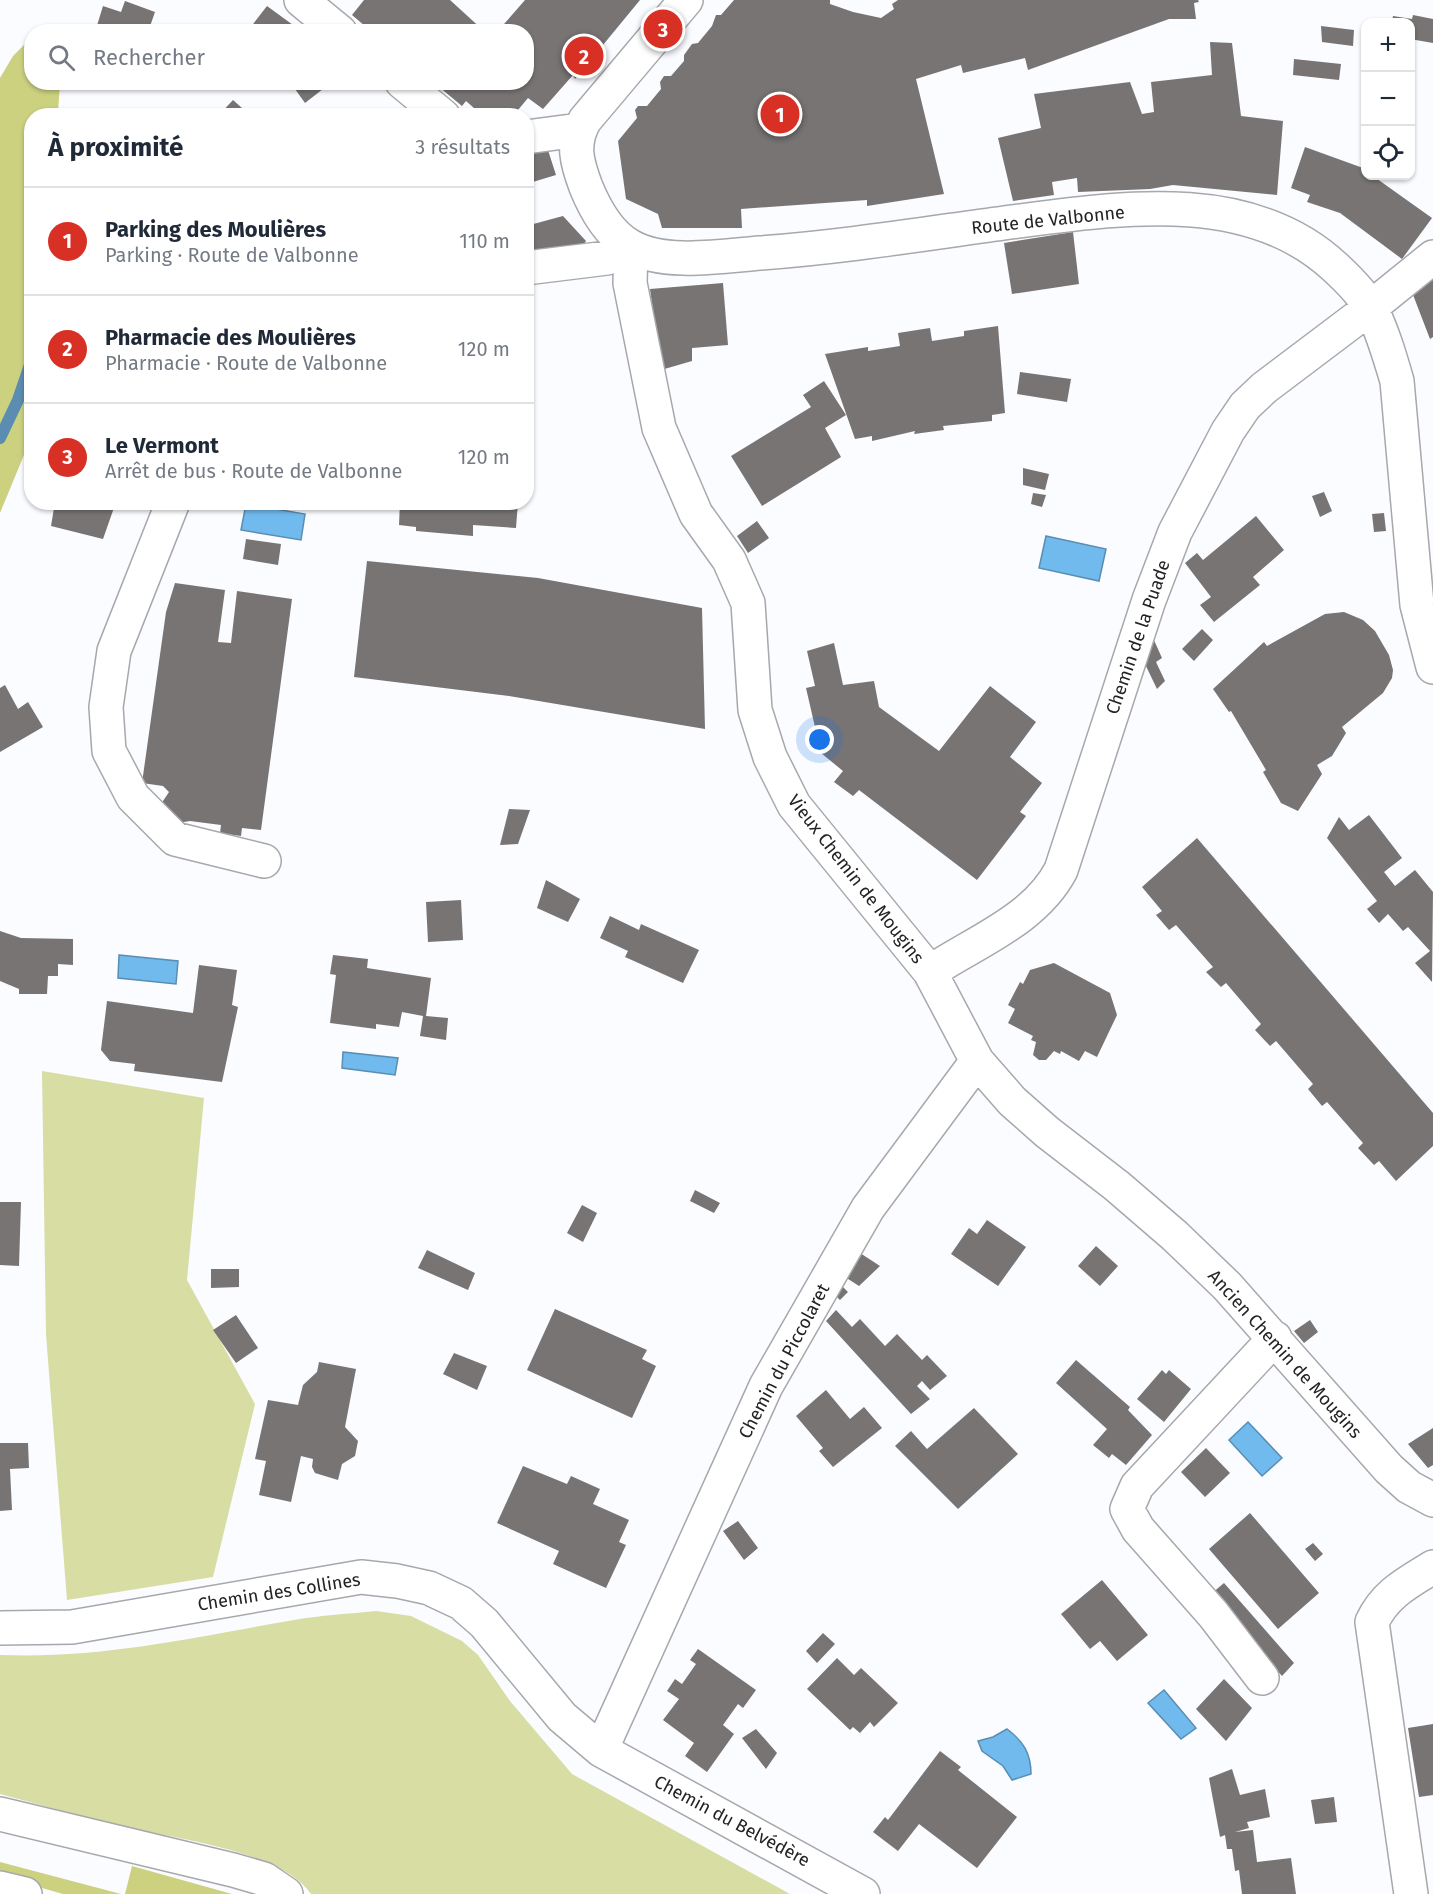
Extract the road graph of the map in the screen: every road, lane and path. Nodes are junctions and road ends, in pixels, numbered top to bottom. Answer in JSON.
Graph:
{"nodes":[{"id":1,"x":301,"y":0,"type":"edge"},
{"id":2,"x":686,"y":0,"type":"edge"},
{"id":3,"x":330,"y":24,"type":"edge"},
{"id":4,"x":412,"y":90,"type":"edge"},
{"id":5,"x":433,"y":108,"type":"edge"},
{"id":6,"x":579,"y":130,"type":"junction"},
{"id":7,"x":534,"y":135,"type":"edge"},
{"id":8,"x":632,"y":247,"type":"junction"},
{"id":9,"x":1433,"y":257,"type":"edge"},
{"id":10,"x":534,"y":267,"type":"edge"},
{"id":11,"x":1370,"y":308,"type":"junction"},
{"id":12,"x":169,"y":510,"type":"edge"},
{"id":13,"x":1433,"y":667,"type":"edge"},
{"id":14,"x":264,"y":861,"type":"dead end"},
{"id":15,"x":930,"y":972,"type":"junction"},
{"id":16,"x":977,"y":1061,"type":"junction"},
{"id":17,"x":1275,"y":1338,"type":"junction"},
{"id":18,"x":1433,"y":1500,"type":"edge"},
{"id":19,"x":1433,"y":1567,"type":"edge"},
{"id":20,"x":0,"y":1628,"type":"edge"},
{"id":21,"x":1262,"y":1678,"type":"dead end"},
{"id":22,"x":601,"y":1750,"type":"junction"},
{"id":23,"x":0,"y":1814,"type":"edge"},
{"id":24,"x":233,"y":1870,"type":"junction"},
{"id":25,"x":0,"y":1888,"type":"edge"},
{"id":26,"x":25,"y":1894,"type":"edge"},
{"id":27,"x":258,"y":1894,"type":"edge"},
{"id":28,"x":286,"y":1894,"type":"edge"},
{"id":29,"x":863,"y":1894,"type":"edge"},
{"id":30,"x":1411,"y":1894,"type":"edge"}],
"edges":[{"from":1,"to":3,"type":"main road"},
{"from":2,"to":6,"type":"main road"},
{"from":4,"to":5,"type":"main road"},
{"from":6,"to":7,"type":"main road"},
{"from":6,"to":8,"type":"main road","name":"Route de Valbonne"},
{"from":8,"to":10,"type":"main road"},
{"from":8,"to":11,"type":"main road","name":"Route de Valbonne"},
{"from":8,"to":15,"type":"main road","name":"Vieux Chemin de Mougins"},
{"from":9,"to":11,"type":"main road","name":"Chemin de la Puade"},
{"from":11,"to":13,"type":"main road","name":"Route de Valbonne"},
{"from":11,"to":15,"type":"main road","name":"Chemin de la Puade"},
{"from":12,"to":14,"type":"main road"},
{"from":15,"to":16,"type":"main road","name":"Vieux Chemin de Mougins"},
{"from":16,"to":17,"type":"main road","name":"Ancien Chemin de Mougins"},
{"from":16,"to":22,"type":"main road","name":"Chemin du Piccolaret"},
{"from":17,"to":18,"type":"main road","name":"Ancien Chemin de Mougins"},
{"from":17,"to":21,"type":"main road"},
{"from":19,"to":30,"type":"main road"},
{"from":20,"to":22,"type":"main road","name":"Chemin des Collines"},
{"from":22,"to":29,"type":"main road","name":"Chemin du Belvédère"},
{"from":23,"to":24,"type":"main road"},
{"from":24,"to":27,"type":"main road"},
{"from":24,"to":28,"type":"main road"},
{"from":25,"to":26,"type":"main road"}]}
